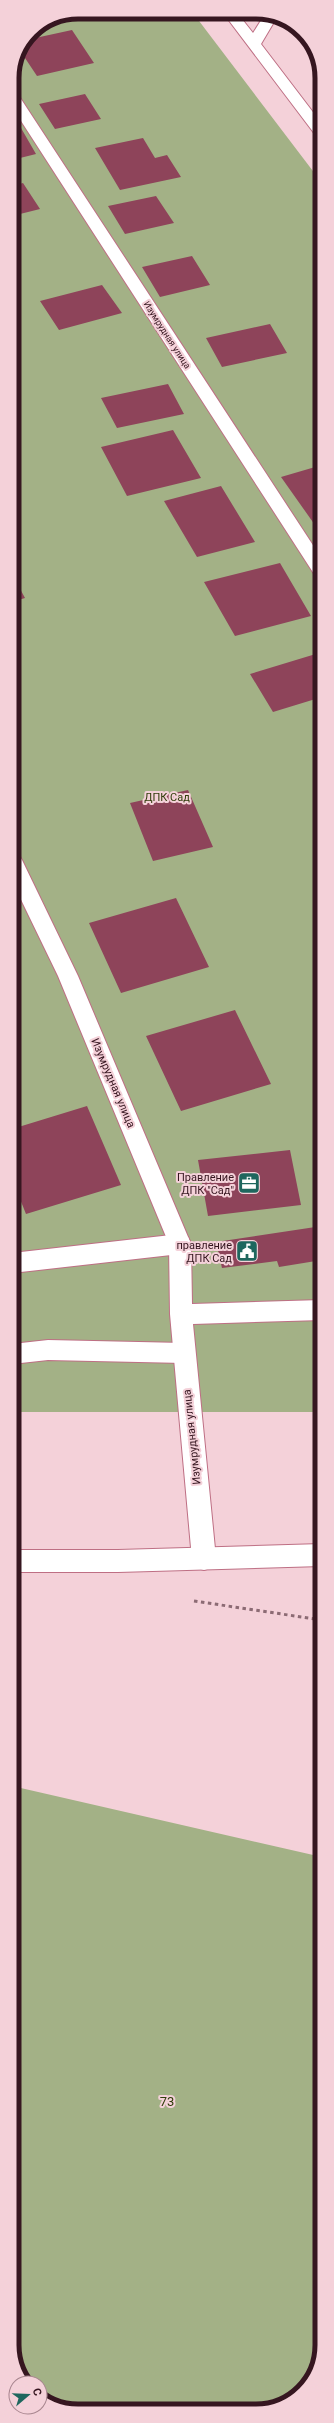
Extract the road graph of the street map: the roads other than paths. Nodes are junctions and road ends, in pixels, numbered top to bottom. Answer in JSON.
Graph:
{"nodes":[{"id":1,"x":235,"y":19,"type":"edge"},
{"id":2,"x":268,"y":21,"type":"edge"},
{"id":3,"x":254,"y":43,"type":"junction"},
{"id":4,"x":19,"y":107,"type":"edge"},
{"id":5,"x":315,"y":125,"type":"edge"},
{"id":6,"x":315,"y":562,"type":"edge"},
{"id":7,"x":19,"y":874,"type":"edge"},
{"id":8,"x":180,"y":1244,"type":"junction"},
{"id":9,"x":19,"y":1262,"type":"edge"},
{"id":10,"x":315,"y":1310,"type":"edge"},
{"id":11,"x":181,"y":1314,"type":"junction"},
{"id":12,"x":19,"y":1353,"type":"edge"},
{"id":13,"x":184,"y":1353,"type":"junction"},
{"id":14,"x":315,"y":1555,"type":"edge"},
{"id":15,"x":204,"y":1559,"type":"junction"},
{"id":16,"x":19,"y":1561,"type":"edge"}],
"edges":[{"from":1,"to":3,"type":"street"},
{"from":2,"to":3,"type":"street"},
{"from":3,"to":5,"type":"street"},
{"from":4,"to":6,"type":"street","name":"Изумрудная улица"},
{"from":7,"to":8,"type":"street","name":"Изумрудная улица"},
{"from":8,"to":9,"type":"street"},
{"from":8,"to":11,"type":"street","name":"Изумрудная улица"},
{"from":10,"to":11,"type":"street"},
{"from":11,"to":13,"type":"street","name":"Изумрудная улица"},
{"from":12,"to":13,"type":"street"},
{"from":13,"to":15,"type":"street","name":"Изумрудная улица"},
{"from":14,"to":15,"type":"street"},
{"from":15,"to":16,"type":"street"}]}
